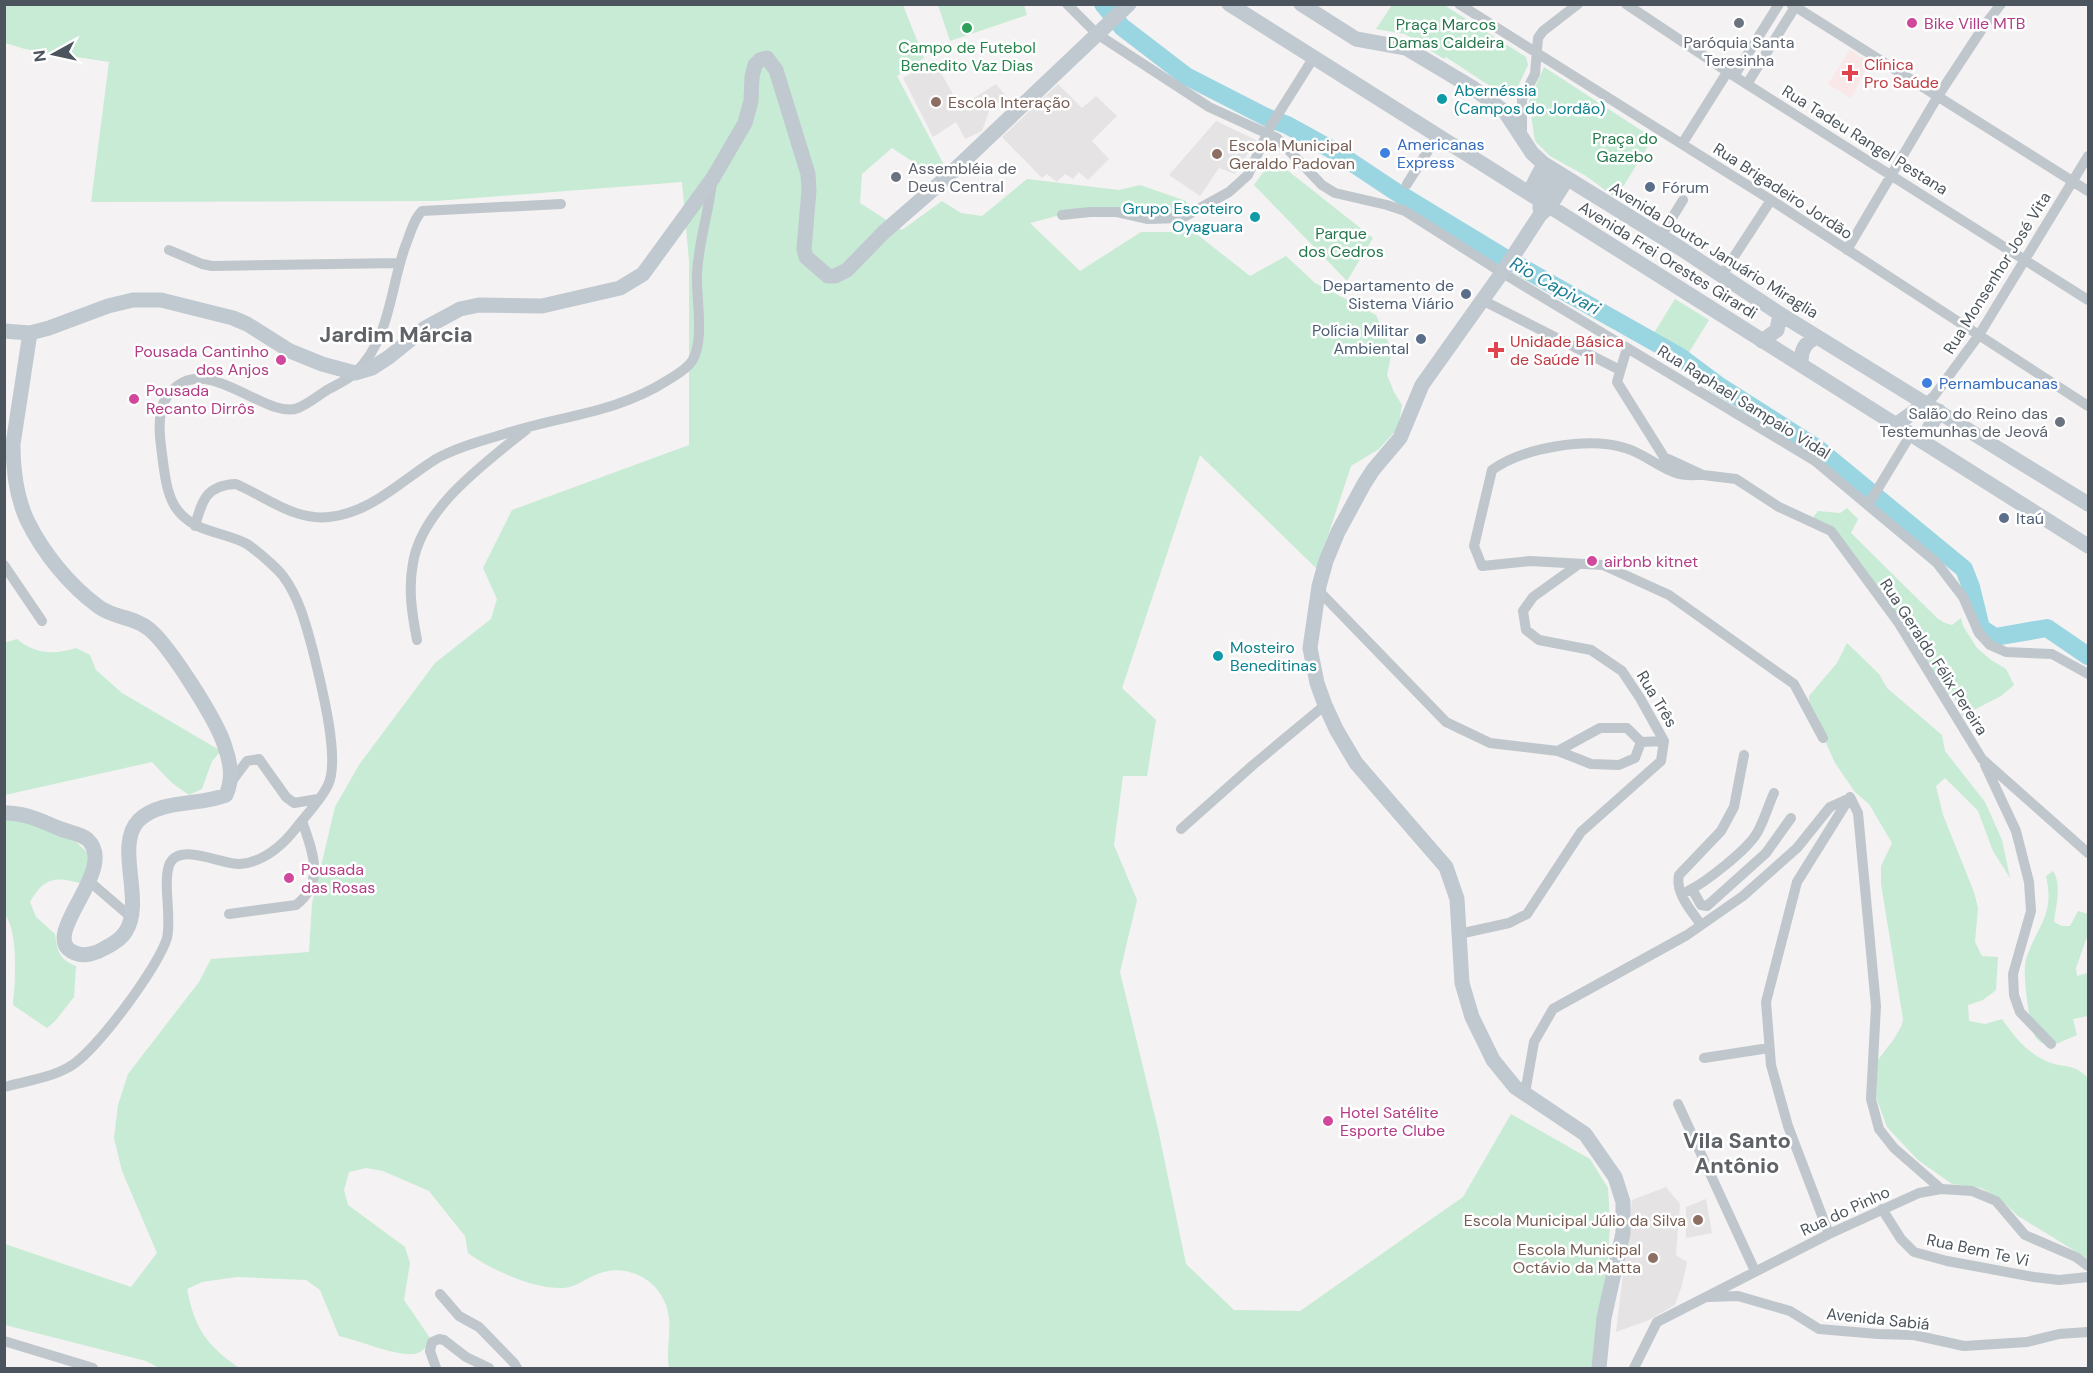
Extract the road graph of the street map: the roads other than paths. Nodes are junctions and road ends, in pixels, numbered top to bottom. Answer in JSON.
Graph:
{"nodes":[{"id":1,"x":1067,"y":4,"type":"edge"},
{"id":2,"x":1229,"y":4,"type":"edge"},
{"id":3,"x":1459,"y":4,"type":"edge"},
{"id":4,"x":1578,"y":4,"type":"edge"},
{"id":5,"x":1626,"y":4,"type":"edge"},
{"id":6,"x":1779,"y":4,"type":"edge"},
{"id":7,"x":2001,"y":4,"type":"edge"},
{"id":8,"x":1301,"y":5,"type":"edge"},
{"id":9,"x":1793,"y":6,"type":"edge"},
{"id":10,"x":1126,"y":8,"type":"edge"},
{"id":11,"x":1102,"y":30,"type":"junction"},
{"id":12,"x":1537,"y":53,"type":"junction"},
{"id":13,"x":1314,"y":57,"type":"junction"},
{"id":14,"x":1731,"y":74,"type":"junction"},
{"id":15,"x":1747,"y":84,"type":"junction"},
{"id":16,"x":1938,"y":96,"type":"junction"},
{"id":17,"x":1269,"y":130,"type":"junction"},
{"id":18,"x":1438,"y":135,"type":"junction"},
{"id":19,"x":1522,"y":140,"type":"junction"},
{"id":20,"x":1682,"y":144,"type":"junction"},
{"id":21,"x":2088,"y":156,"type":"edge"},
{"id":22,"x":1556,"y":172,"type":"junction"},
{"id":23,"x":1891,"y":174,"type":"junction"},
{"id":24,"x":713,"y":178,"type":"junction"},
{"id":25,"x":2072,"y":181,"type":"junction"},
{"id":26,"x":1407,"y":184,"type":"dead end"},
{"id":27,"x":2088,"y":191,"type":"edge"},
{"id":28,"x":1683,"y":200,"type":"dead end"},
{"id":29,"x":1771,"y":200,"type":"junction"},
{"id":30,"x":561,"y":204,"type":"dead end"},
{"id":31,"x":1540,"y":204,"type":"junction"},
{"id":32,"x":1062,"y":215,"type":"dead end"},
{"id":33,"x":1661,"y":236,"type":"junction"},
{"id":34,"x":169,"y":250,"type":"dead end"},
{"id":35,"x":1847,"y":250,"type":"junction"},
{"id":36,"x":2024,"y":258,"type":"junction"},
{"id":37,"x":399,"y":263,"type":"junction"},
{"id":38,"x":1504,"y":269,"type":"junction"},
{"id":39,"x":1722,"y":275,"type":"junction"},
{"id":40,"x":1482,"y":300,"type":"junction"},
{"id":41,"x":2088,"y":300,"type":"edge"},
{"id":42,"x":1780,"y":314,"type":"junction"},
{"id":43,"x":4,"y":332,"type":"edge"},
{"id":44,"x":30,"y":333,"type":"junction"},
{"id":45,"x":1979,"y":335,"type":"junction"},
{"id":46,"x":1817,"y":337,"type":"junction"},
{"id":47,"x":1762,"y":341,"type":"junction"},
{"id":48,"x":1627,"y":348,"type":"junction"},
{"id":49,"x":1801,"y":364,"type":"junction"},
{"id":50,"x":1620,"y":370,"type":"junction"},
{"id":51,"x":355,"y":373,"type":"junction"},
{"id":52,"x":2088,"y":406,"type":"edge"},
{"id":53,"x":1933,"y":407,"type":"junction"},
{"id":54,"x":1897,"y":424,"type":"junction"},
{"id":55,"x":532,"y":426,"type":"junction"},
{"id":56,"x":1916,"y":437,"type":"junction"},
{"id":57,"x":1702,"y":475,"type":"junction"},
{"id":58,"x":1869,"y":504,"type":"junction"},
{"id":59,"x":2088,"y":504,"type":"edge"},
{"id":60,"x":195,"y":526,"type":"junction"},
{"id":61,"x":2088,"y":546,"type":"edge"},
{"id":62,"x":1579,"y":564,"type":"junction"},
{"id":63,"x":4,"y":565,"type":"edge"},
{"id":64,"x":1318,"y":590,"type":"junction"},
{"id":65,"x":42,"y":621,"type":"dead end"},
{"id":66,"x":417,"y":640,"type":"dead end"},
{"id":67,"x":2088,"y":674,"type":"edge"},
{"id":68,"x":1325,"y":705,"type":"junction"},
{"id":69,"x":1822,"y":738,"type":"dead end"},
{"id":70,"x":1664,"y":741,"type":"junction"},
{"id":71,"x":1641,"y":742,"type":"junction"},
{"id":72,"x":1558,"y":751,"type":"junction"},
{"id":73,"x":1744,"y":755,"type":"dead end"},
{"id":74,"x":1982,"y":759,"type":"junction"},
{"id":75,"x":229,"y":788,"type":"junction"},
{"id":76,"x":1774,"y":793,"type":"dead end"},
{"id":77,"x":1850,"y":798,"type":"junction"},
{"id":78,"x":318,"y":799,"type":"junction"},
{"id":79,"x":4,"y":813,"type":"edge"},
{"id":80,"x":1791,"y":818,"type":"dead end"},
{"id":81,"x":302,"y":821,"type":"junction"},
{"id":82,"x":1181,"y":829,"type":"dead end"},
{"id":83,"x":2088,"y":853,"type":"edge"},
{"id":84,"x":89,"y":880,"type":"junction"},
{"id":85,"x":1692,"y":889,"type":"junction"},
{"id":86,"x":1681,"y":895,"type":"junction"},
{"id":87,"x":229,"y":914,"type":"dead end"},
{"id":88,"x":132,"y":918,"type":"junction"},
{"id":89,"x":1701,"y":925,"type":"junction"},
{"id":90,"x":1459,"y":934,"type":"junction"},
{"id":91,"x":2051,"y":1044,"type":"dead end"},
{"id":92,"x":1769,"y":1048,"type":"junction"},
{"id":93,"x":1704,"y":1058,"type":"dead end"},
{"id":94,"x":4,"y":1087,"type":"edge"},
{"id":95,"x":1525,"y":1093,"type":"junction"},
{"id":96,"x":1678,"y":1104,"type":"dead end"},
{"id":97,"x":1941,"y":1189,"type":"junction"},
{"id":98,"x":1882,"y":1209,"type":"junction"},
{"id":99,"x":1829,"y":1234,"type":"junction"},
{"id":100,"x":2088,"y":1266,"type":"edge"},
{"id":101,"x":1755,"y":1271,"type":"junction"},
{"id":102,"x":2088,"y":1277,"type":"edge"},
{"id":103,"x":440,"y":1294,"type":"dead end"},
{"id":104,"x":1705,"y":1297,"type":"junction"},
{"id":105,"x":2088,"y":1332,"type":"edge"},
{"id":106,"x":4,"y":1341,"type":"edge"},
{"id":107,"x":93,"y":1368,"type":"edge"},
{"id":108,"x":436,"y":1368,"type":"edge"},
{"id":109,"x":489,"y":1368,"type":"edge"},
{"id":110,"x":517,"y":1368,"type":"edge"},
{"id":111,"x":1599,"y":1368,"type":"edge"},
{"id":112,"x":1634,"y":1368,"type":"edge"}],
"edges":[{"from":1,"to":11,"type":"street","name":"Rua Raphael Sampaio Vidal"},
{"from":2,"to":13,"type":"street","name":"Avenida Frei Orestes Girardi"},
{"from":3,"to":12,"type":"street","name":"Rua Brigadeiro Jordão"},
{"from":4,"to":12,"type":"street"},
{"from":5,"to":14,"type":"street","name":"Rua Tadeu Rangel Pestana"},
{"from":6,"to":14,"type":"street"},
{"from":7,"to":16,"type":"street"},
{"from":8,"to":19,"type":"street","name":"Avenida Doutor Januário Miraglia"},
{"from":9,"to":15,"type":"street"},
{"from":9,"to":16,"type":"street"},
{"from":10,"to":11,"type":"street"},
{"from":11,"to":17,"type":"street","name":"Rua Raphael Sampaio Vidal"},
{"from":11,"to":24,"type":"street"},
{"from":12,"to":19,"type":"street"},
{"from":12,"to":20,"type":"street","name":"Rua Brigadeiro Jordão"},
{"from":13,"to":17,"type":"street"},
{"from":13,"to":18,"type":"street","name":"Avenida Frei Orestes Girardi"},
{"from":14,"to":15,"type":"street","name":"Rua Tadeu Rangel Pestana"},
{"from":14,"to":20,"type":"street"},
{"from":15,"to":23,"type":"street","name":"Rua Tadeu Rangel Pestana"},
{"from":16,"to":23,"type":"street"},
{"from":16,"to":25,"type":"street"},
{"from":17,"to":32,"type":"street"},
{"from":17,"to":38,"type":"street","name":"Rua Raphael Sampaio Vidal"},
{"from":18,"to":26,"type":"street"},
{"from":18,"to":31,"type":"street","name":"Avenida Frei Orestes Girardi"},
{"from":19,"to":22,"type":"street","name":"Avenida Doutor Januário Miraglia"},
{"from":20,"to":29,"type":"street","name":"Rua Brigadeiro Jordão"},
{"from":21,"to":25,"type":"street","name":"Rua Monsenhor José Vita"},
{"from":22,"to":31,"type":"street"},
{"from":22,"to":31,"type":"street"},
{"from":22,"to":33,"type":"street","name":"Avenida Doutor Januário Miraglia"},
{"from":23,"to":35,"type":"street"},
{"from":23,"to":36,"type":"street","name":"Rua Tadeu Rangel Pestana"},
{"from":24,"to":51,"type":"street"},
{"from":24,"to":55,"type":"street"},
{"from":25,"to":27,"type":"street"},
{"from":25,"to":36,"type":"street","name":"Rua Monsenhor José Vita"},
{"from":28,"to":33,"type":"street"},
{"from":29,"to":35,"type":"street","name":"Rua Brigadeiro Jordão"},
{"from":29,"to":39,"type":"street"},
{"from":30,"to":37,"type":"street"},
{"from":31,"to":38,"type":"street"},
{"from":31,"to":47,"type":"street","name":"Avenida Frei Orestes Girardi"},
{"from":33,"to":39,"type":"street","name":"Avenida Doutor Januário Miraglia"},
{"from":34,"to":37,"type":"street"},
{"from":35,"to":45,"type":"street","name":"Rua Brigadeiro Jordão"},
{"from":36,"to":41,"type":"street","name":"Rua Tadeu Rangel Pestana"},
{"from":36,"to":45,"type":"street","name":"Rua Monsenhor José Vita"},
{"from":37,"to":51,"type":"street"},
{"from":38,"to":40,"type":"street"},
{"from":38,"to":48,"type":"street","name":"Rua Raphael Sampaio Vidal"},
{"from":39,"to":42,"type":"street","name":"Avenida Doutor Januário Miraglia"},
{"from":40,"to":50,"type":"street"},
{"from":40,"to":64,"type":"street"},
{"from":42,"to":46,"type":"street","name":"Avenida Doutor Januário Miraglia"},
{"from":42,"to":47,"type":"street"},
{"from":43,"to":44,"type":"street"},
{"from":44,"to":51,"type":"street"},
{"from":44,"to":75,"type":"street"},
{"from":45,"to":52,"type":"street","name":"Rua Brigadeiro Jordão"},
{"from":45,"to":53,"type":"street","name":"Rua Monsenhor José Vita"},
{"from":46,"to":49,"type":"street"},
{"from":46,"to":53,"type":"street","name":"Avenida Doutor Januário Miraglia"},
{"from":47,"to":49,"type":"street","name":"Avenida Frei Orestes Girardi"},
{"from":48,"to":50,"type":"street"},
{"from":48,"to":58,"type":"street","name":"Rua Raphael Sampaio Vidal"},
{"from":49,"to":54,"type":"street","name":"Avenida Frei Orestes Girardi"},
{"from":50,"to":57,"type":"street","name":"Rua Geraldo Félix Pereira"},
{"from":51,"to":60,"type":"street"},
{"from":53,"to":54,"type":"street"},
{"from":53,"to":56,"type":"street"},
{"from":53,"to":59,"type":"street","name":"Avenida Doutor Januário Miraglia"},
{"from":54,"to":56,"type":"street","name":"Avenida Frei Orestes Girardi"},
{"from":55,"to":60,"type":"street"},
{"from":55,"to":66,"type":"street"},
{"from":56,"to":58,"type":"street"},
{"from":56,"to":61,"type":"street","name":"Avenida Frei Orestes Girardi"},
{"from":57,"to":62,"type":"street"},
{"from":57,"to":74,"type":"street","name":"Rua Geraldo Félix Pereira"},
{"from":58,"to":67,"type":"street","name":"Rua Raphael Sampaio Vidal"},
{"from":60,"to":78,"type":"street"},
{"from":62,"to":69,"type":"street"},
{"from":62,"to":70,"type":"street","name":"Rua Três"},
{"from":63,"to":65,"type":"street"},
{"from":64,"to":68,"type":"street"},
{"from":64,"to":72,"type":"street"},
{"from":68,"to":82,"type":"street"},
{"from":68,"to":90,"type":"street"},
{"from":70,"to":71,"type":"street"},
{"from":70,"to":90,"type":"street","name":"Rua Três"},
{"from":71,"to":72,"type":"street"},
{"from":71,"to":72,"type":"street"},
{"from":73,"to":86,"type":"street"},
{"from":74,"to":83,"type":"street","name":"Rua Geraldo Félix Pereira"},
{"from":74,"to":91,"type":"street"},
{"from":75,"to":78,"type":"street"},
{"from":75,"to":88,"type":"street"},
{"from":76,"to":85,"type":"street"},
{"from":77,"to":89,"type":"street"},
{"from":77,"to":92,"type":"street"},
{"from":77,"to":97,"type":"street"},
{"from":78,"to":81,"type":"street"},
{"from":79,"to":84,"type":"street"},
{"from":80,"to":85,"type":"street"},
{"from":81,"to":87,"type":"street"},
{"from":81,"to":94,"type":"street"},
{"from":84,"to":88,"type":"street"},
{"from":84,"to":88,"type":"street"},
{"from":85,"to":86,"type":"street"},
{"from":86,"to":89,"type":"street"},
{"from":89,"to":95,"type":"street"},
{"from":90,"to":95,"type":"street"},
{"from":92,"to":93,"type":"street"},
{"from":92,"to":99,"type":"street"},
{"from":95,"to":111,"type":"street"},
{"from":96,"to":101,"type":"street"},
{"from":97,"to":98,"type":"street","name":"Rua do Pinho"},
{"from":97,"to":100,"type":"street","name":"Rua do Pinho"},
{"from":98,"to":99,"type":"street","name":"Rua do Pinho"},
{"from":98,"to":102,"type":"street","name":"Rua Bem Te Vi"},
{"from":99,"to":101,"type":"street","name":"Rua do Pinho"},
{"from":101,"to":104,"type":"street","name":"Rua do Pinho"},
{"from":103,"to":110,"type":"street"},
{"from":104,"to":105,"type":"street","name":"Avenida Sabiá"},
{"from":104,"to":112,"type":"street","name":"Rua do Pinho"},
{"from":106,"to":107,"type":"street"},
{"from":108,"to":109,"type":"street"}]}
